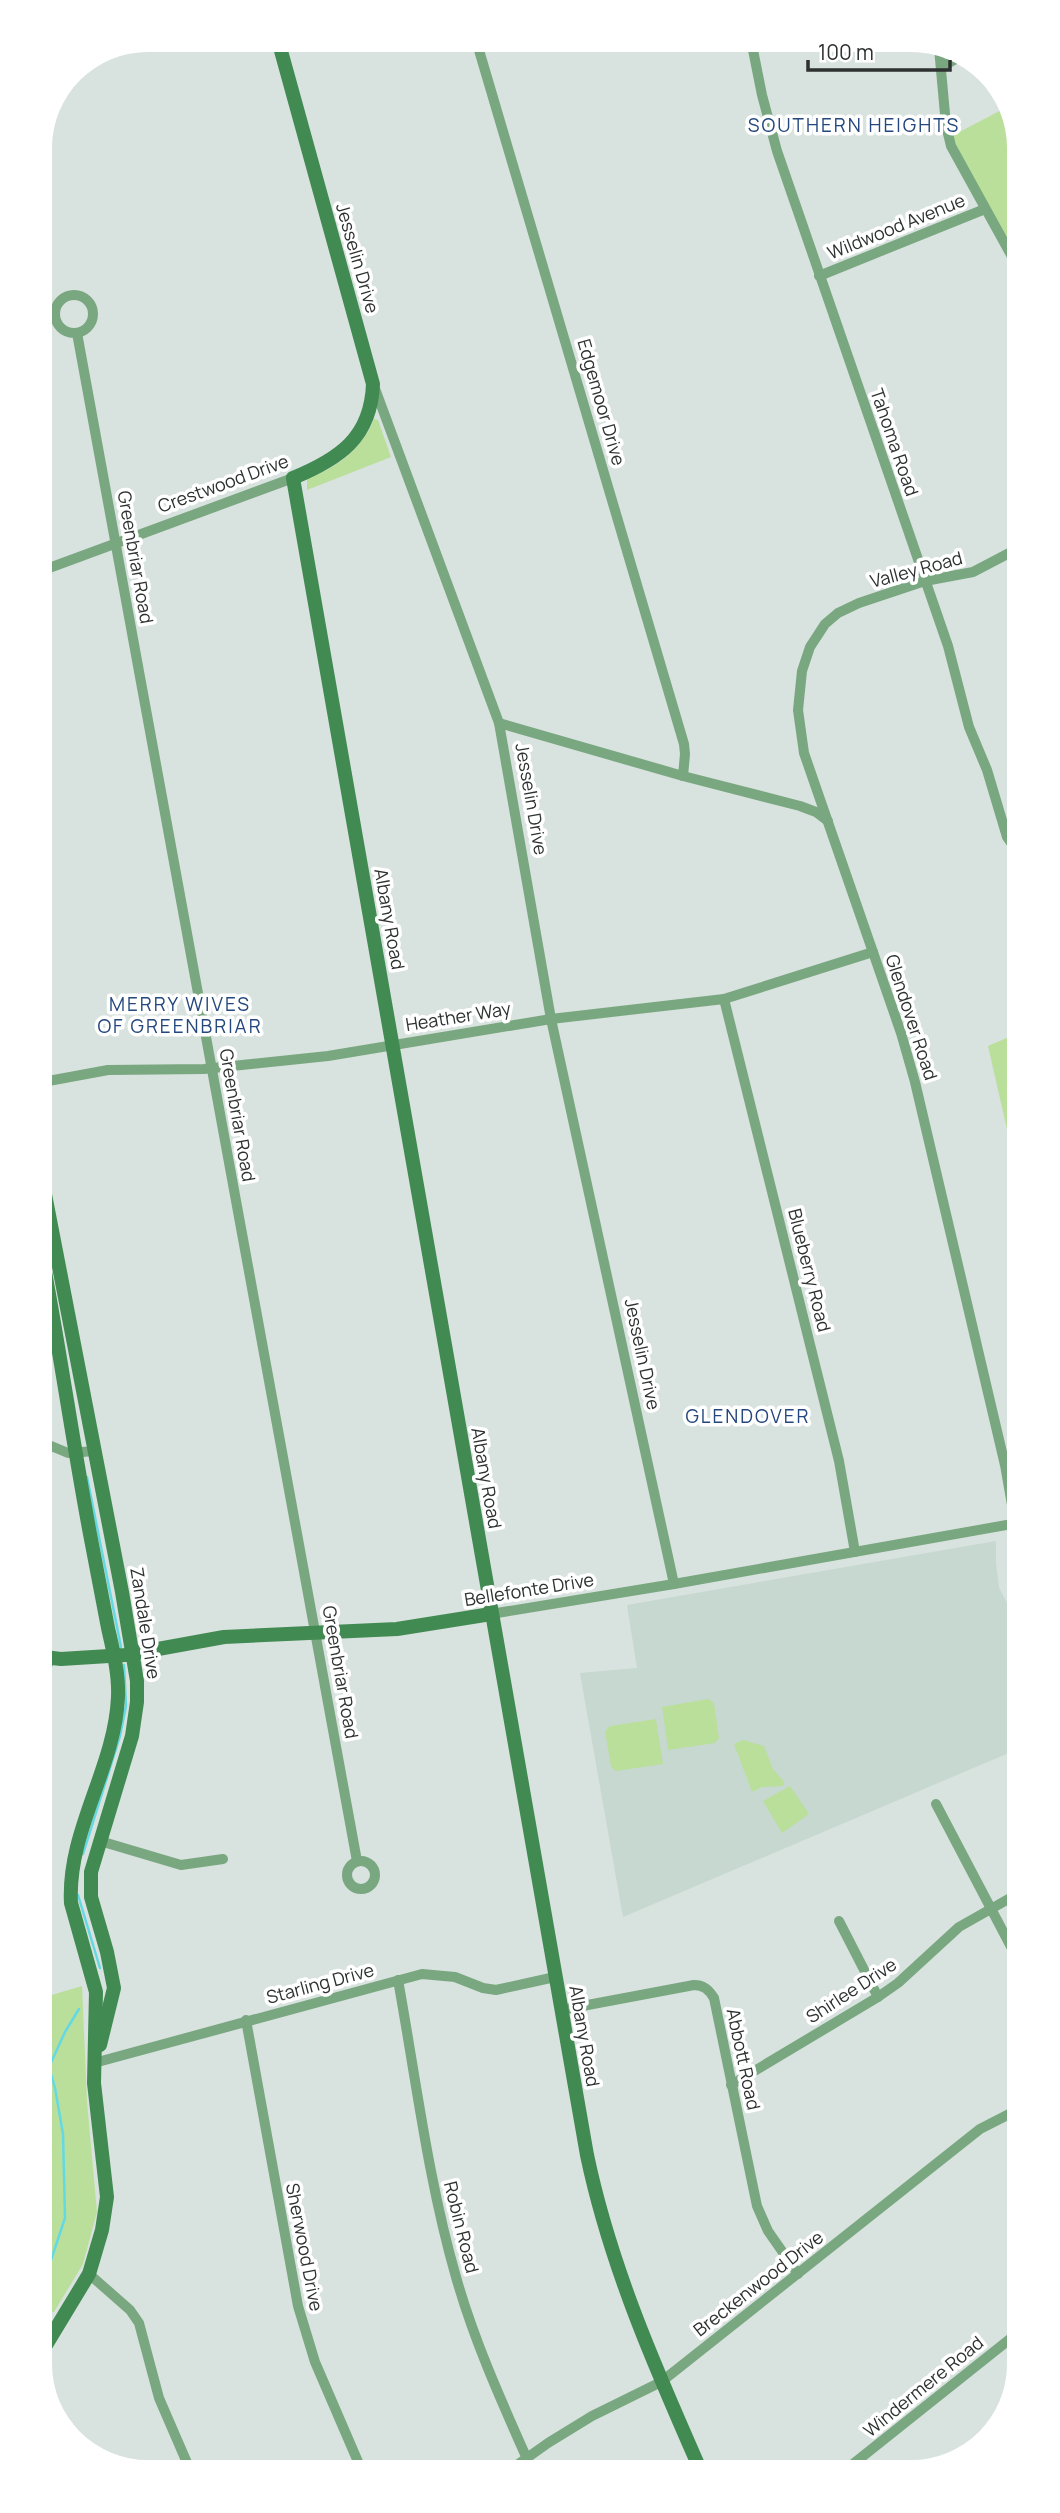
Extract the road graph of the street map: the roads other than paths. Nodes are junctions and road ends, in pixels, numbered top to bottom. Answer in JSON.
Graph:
{"nodes":[{"id":1,"x":281,"y":52,"type":"edge"},
{"id":2,"x":480,"y":52,"type":"edge"},
{"id":3,"x":754,"y":53,"type":"edge"},
{"id":4,"x":940,"y":57,"type":"edge"},
{"id":5,"x":951,"y":61,"type":"edge"},
{"id":6,"x":941,"y":67,"type":"junction"},
{"id":7,"x":985,"y":209,"type":"junction"},
{"id":8,"x":1007,"y":249,"type":"edge"},
{"id":9,"x":819,"y":276,"type":"junction"},
{"id":10,"x":77,"y":333,"type":"dead end"},
{"id":11,"x":373,"y":384,"type":"junction"},
{"id":12,"x":293,"y":478,"type":"junction"},
{"id":13,"x":115,"y":543,"type":"junction"},
{"id":14,"x":1007,"y":554,"type":"edge"},
{"id":15,"x":53,"y":566,"type":"edge"},
{"id":16,"x":925,"y":581,"type":"junction"},
{"id":17,"x":499,"y":723,"type":"junction"},
{"id":18,"x":682,"y":776,"type":"junction"},
{"id":19,"x":828,"y":821,"type":"junction"},
{"id":20,"x":1007,"y":837,"type":"edge"},
{"id":21,"x":873,"y":952,"type":"junction"},
{"id":22,"x":724,"y":999,"type":"junction"},
{"id":23,"x":551,"y":1019,"type":"junction"},
{"id":24,"x":393,"y":1045,"type":"junction"},
{"id":25,"x":212,"y":1068,"type":"junction"},
{"id":26,"x":53,"y":1080,"type":"edge"},
{"id":27,"x":53,"y":1235,"type":"edge"},
{"id":28,"x":53,"y":1313,"type":"edge"},
{"id":29,"x":53,"y":1447,"type":"edge"},
{"id":30,"x":95,"y":1451,"type":"junction"},
{"id":31,"x":75,"y":1454,"type":"junction"},
{"id":32,"x":1007,"y":1476,"type":"edge"},
{"id":33,"x":1007,"y":1526,"type":"edge"},
{"id":34,"x":855,"y":1552,"type":"junction"},
{"id":35,"x":674,"y":1584,"type":"junction"},
{"id":36,"x":491,"y":1614,"type":"junction"},
{"id":37,"x":316,"y":1632,"type":"junction"},
{"id":38,"x":134,"y":1654,"type":"junction"},
{"id":39,"x":114,"y":1655,"type":"junction"},
{"id":40,"x":53,"y":1661,"type":"edge"},
{"id":41,"x":936,"y":1804,"type":"dead end"},
{"id":42,"x":100,"y":1841,"type":"junction"},
{"id":43,"x":223,"y":1859,"type":"dead end"},
{"id":44,"x":358,"y":1861,"type":"dead end"},
{"id":45,"x":1007,"y":1899,"type":"edge"},
{"id":46,"x":990,"y":1909,"type":"junction"},
{"id":47,"x":839,"y":1921,"type":"dead end"},
{"id":48,"x":1007,"y":1940,"type":"edge"},
{"id":49,"x":555,"y":1977,"type":"junction"},
{"id":50,"x":398,"y":1980,"type":"junction"},
{"id":51,"x":878,"y":1997,"type":"junction"},
{"id":52,"x":561,"y":2010,"type":"junction"},
{"id":53,"x":246,"y":2020,"type":"junction"},
{"id":54,"x":94,"y":2063,"type":"junction"},
{"id":55,"x":732,"y":2085,"type":"junction"},
{"id":56,"x":1007,"y":2115,"type":"edge"},
{"id":57,"x":89,"y":2274,"type":"junction"},
{"id":58,"x":798,"y":2274,"type":"junction"},
{"id":59,"x":53,"y":2333,"type":"edge"},
{"id":60,"x":1007,"y":2341,"type":"edge"},
{"id":61,"x":662,"y":2382,"type":"junction"},
{"id":62,"x":526,"y":2457,"type":"junction"},
{"id":63,"x":186,"y":2460,"type":"edge"},
{"id":64,"x":357,"y":2460,"type":"edge"},
{"id":65,"x":522,"y":2460,"type":"edge"},
{"id":66,"x":527,"y":2460,"type":"edge"},
{"id":67,"x":696,"y":2460,"type":"edge"},
{"id":68,"x":858,"y":2460,"type":"edge"}],
"edges":[{"from":1,"to":11,"type":"street","name":"Jesselin Drive"},
{"from":2,"to":18,"type":"street","name":"Edgemoor Drive"},
{"from":3,"to":9,"type":"street","name":"Tahoma Road"},
{"from":4,"to":6,"type":"street"},
{"from":5,"to":6,"type":"street"},
{"from":6,"to":7,"type":"street"},
{"from":7,"to":8,"type":"street"},
{"from":7,"to":9,"type":"street","name":"Wildwood Avenue"},
{"from":9,"to":16,"type":"street","name":"Tahoma Road"},
{"from":10,"to":13,"type":"street","name":"Greenbriar Road"},
{"from":11,"to":12,"type":"street","name":"Crestwood Drive"},
{"from":11,"to":17,"type":"street","name":"Jesselin Drive"},
{"from":12,"to":13,"type":"street","name":"Crestwood Drive"},
{"from":12,"to":24,"type":"street","name":"Albany Road"},
{"from":13,"to":15,"type":"street","name":"Crestwood Drive"},
{"from":13,"to":25,"type":"street","name":"Greenbriar Road"},
{"from":14,"to":16,"type":"street","name":"Valley Road"},
{"from":16,"to":19,"type":"street","name":"Valley Road"},
{"from":16,"to":20,"type":"street","name":"Tahoma Road"},
{"from":17,"to":18,"type":"street"},
{"from":17,"to":23,"type":"street","name":"Jesselin Drive"},
{"from":18,"to":19,"type":"street"},
{"from":19,"to":21,"type":"street","name":"Glendover Road"},
{"from":21,"to":22,"type":"street","name":"Heather Way"},
{"from":21,"to":32,"type":"street","name":"Glendover Road"},
{"from":22,"to":23,"type":"street","name":"Heather Way"},
{"from":22,"to":34,"type":"street","name":"Blueberry Road"},
{"from":23,"to":24,"type":"street","name":"Heather Way"},
{"from":23,"to":35,"type":"street","name":"Jesselin Drive"},
{"from":24,"to":25,"type":"street","name":"Heather Way"},
{"from":24,"to":36,"type":"street","name":"Albany Road"},
{"from":25,"to":26,"type":"street","name":"Heather Way"},
{"from":25,"to":37,"type":"street","name":"Greenbriar Road"},
{"from":27,"to":30,"type":"street","name":"Zandale Drive"},
{"from":28,"to":31,"type":"street","name":"Zandale Drive"},
{"from":29,"to":31,"type":"street"},
{"from":30,"to":31,"type":"street"},
{"from":30,"to":38,"type":"street","name":"Zandale Drive"},
{"from":31,"to":39,"type":"street","name":"Zandale Drive"},
{"from":33,"to":34,"type":"street","name":"Bellefonte Drive"},
{"from":34,"to":35,"type":"street","name":"Bellefonte Drive"},
{"from":35,"to":36,"type":"street","name":"Bellefonte Drive"},
{"from":36,"to":37,"type":"street","name":"Bellefonte Drive"},
{"from":36,"to":49,"type":"street","name":"Albany Road"},
{"from":37,"to":38,"type":"street","name":"Bellefonte Drive"},
{"from":37,"to":44,"type":"street","name":"Greenbriar Road"},
{"from":38,"to":39,"type":"street","name":"Bellefonte Drive"},
{"from":38,"to":42,"type":"street","name":"Zandale Drive"},
{"from":39,"to":40,"type":"street","name":"Bellefonte Drive"},
{"from":39,"to":54,"type":"street","name":"Zandale Drive"},
{"from":41,"to":46,"type":"street"},
{"from":42,"to":43,"type":"street"},
{"from":42,"to":54,"type":"street","name":"Zandale Drive"},
{"from":45,"to":46,"type":"street","name":"Shirlee Drive"},
{"from":46,"to":48,"type":"street"},
{"from":46,"to":51,"type":"street","name":"Shirlee Drive"},
{"from":47,"to":51,"type":"street"},
{"from":49,"to":50,"type":"street","name":"Starling Drive"},
{"from":49,"to":52,"type":"street","name":"Albany Road"},
{"from":50,"to":53,"type":"street","name":"Starling Drive"},
{"from":50,"to":62,"type":"street","name":"Robin Road"},
{"from":51,"to":55,"type":"street","name":"Shirlee Drive"},
{"from":52,"to":55,"type":"street","name":"Abbott Road"},
{"from":52,"to":61,"type":"street","name":"Albany Road"},
{"from":53,"to":54,"type":"street","name":"Starling Drive"},
{"from":53,"to":64,"type":"street","name":"Sherwood Drive"},
{"from":54,"to":57,"type":"street","name":"Zandale Drive"},
{"from":55,"to":58,"type":"street","name":"Abbott Road"},
{"from":56,"to":58,"type":"street","name":"Breckenwood Drive"},
{"from":57,"to":59,"type":"street","name":"Zandale Drive"},
{"from":57,"to":63,"type":"street"},
{"from":58,"to":61,"type":"street","name":"Breckenwood Drive"},
{"from":60,"to":68,"type":"street","name":"Windermere Road"},
{"from":61,"to":62,"type":"street","name":"Breckenwood Drive"},
{"from":61,"to":67,"type":"street","name":"Albany Road"},
{"from":62,"to":65,"type":"street","name":"Breckenwood Drive"},
{"from":62,"to":66,"type":"street","name":"Robin Road"}]}
